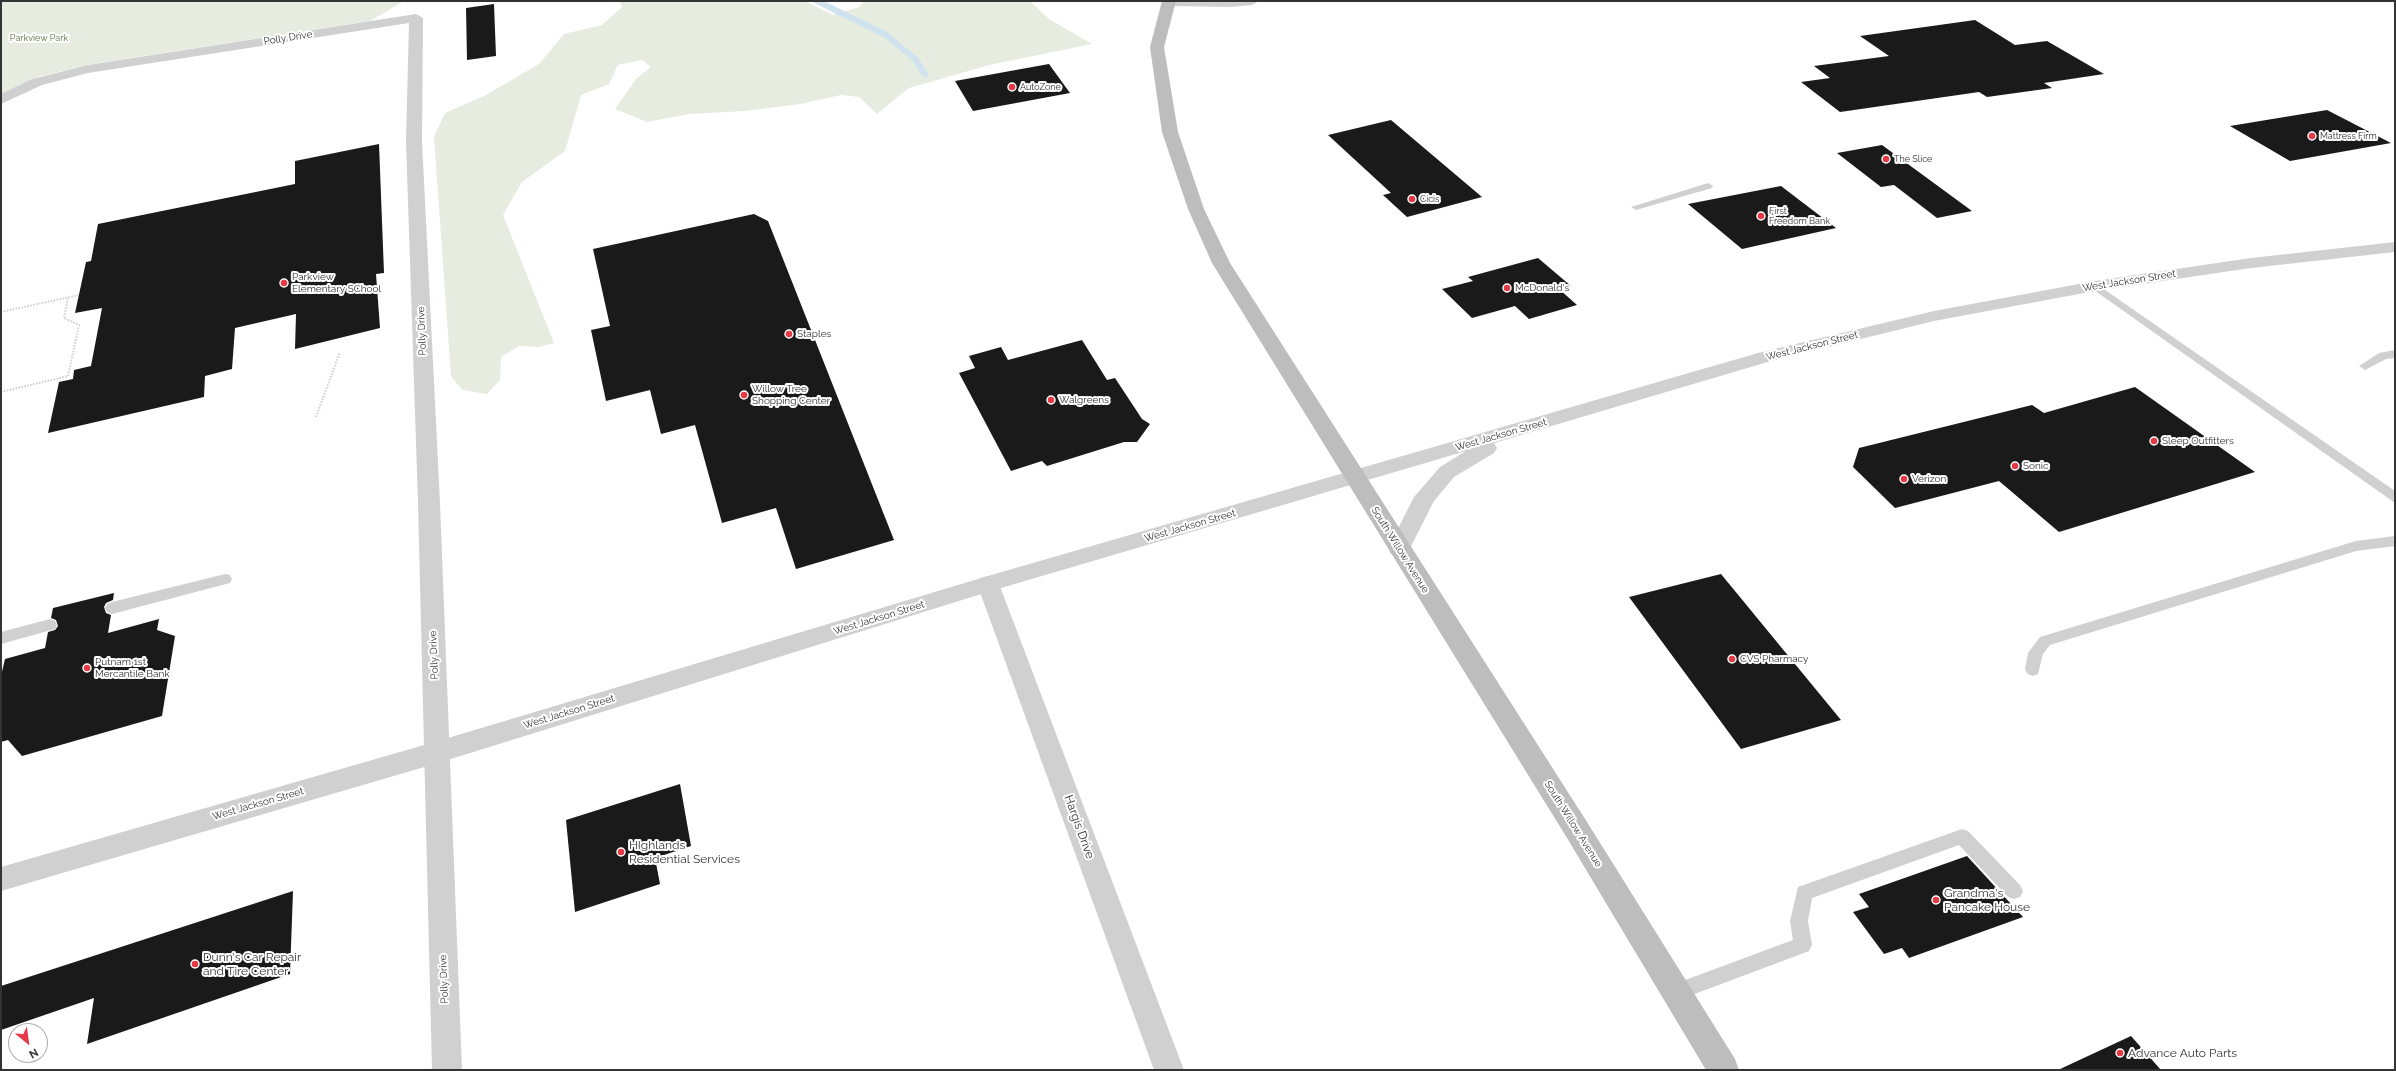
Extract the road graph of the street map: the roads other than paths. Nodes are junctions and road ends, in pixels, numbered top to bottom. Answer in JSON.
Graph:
{"nodes":[{"id":1,"x":1169,"y":1,"type":"edge"},
{"id":2,"x":1252,"y":1,"type":"edge"},
{"id":3,"x":1,"y":100,"type":"edge"},
{"id":4,"x":1708,"y":186,"type":"dead end"},
{"id":5,"x":1636,"y":207,"type":"dead end"},
{"id":6,"x":2395,"y":247,"type":"edge"},
{"id":7,"x":2095,"y":286,"type":"junction"},
{"id":8,"x":2395,"y":354,"type":"edge"},
{"id":9,"x":2365,"y":366,"type":"dead end"},
{"id":10,"x":1515,"y":431,"type":"junction"},
{"id":11,"x":1355,"y":478,"type":"junction"},
{"id":12,"x":2395,"y":498,"type":"edge"},
{"id":13,"x":2395,"y":541,"type":"edge"},
{"id":14,"x":1399,"y":548,"type":"junction"},
{"id":15,"x":225,"y":579,"type":"dead end"},
{"id":16,"x":988,"y":584,"type":"junction"},
{"id":17,"x":112,"y":608,"type":"dead end"},
{"id":18,"x":50,"y":625,"type":"dead end"},
{"id":19,"x":1,"y":638,"type":"edge"},
{"id":20,"x":2033,"y":670,"type":"dead end"},
{"id":21,"x":438,"y":752,"type":"junction"},
{"id":22,"x":1,"y":879,"type":"edge"},
{"id":23,"x":2014,"y":891,"type":"dead end"},
{"id":24,"x":1676,"y":992,"type":"junction"},
{"id":25,"x":447,"y":1070,"type":"edge"},
{"id":26,"x":1169,"y":1070,"type":"edge"},
{"id":27,"x":1724,"y":1070,"type":"edge"}],
"edges":[{"from":1,"to":2,"type":"street"},
{"from":1,"to":11,"type":"main road","name":"South Willow Avenue"},
{"from":3,"to":21,"type":"street","name":"Polly Drive"},
{"from":4,"to":5,"type":"lane"},
{"from":6,"to":7,"type":"street","name":"West Jackson Street"},
{"from":7,"to":10,"type":"street","name":"West Jackson Street"},
{"from":7,"to":12,"type":"lane"},
{"from":8,"to":9,"type":"lane"},
{"from":10,"to":11,"type":"street","name":"West Jackson Street"},
{"from":10,"to":14,"type":"street"},
{"from":11,"to":14,"type":"main road","name":"South Willow Avenue"},
{"from":11,"to":16,"type":"street","name":"West Jackson Street"},
{"from":13,"to":20,"type":"lane"},
{"from":14,"to":24,"type":"main road","name":"South Willow Avenue"},
{"from":15,"to":17,"type":"lane"},
{"from":16,"to":21,"type":"street","name":"West Jackson Street"},
{"from":16,"to":26,"type":"street","name":"Hargis Drive"},
{"from":18,"to":19,"type":"lane"},
{"from":21,"to":22,"type":"street","name":"West Jackson Street"},
{"from":21,"to":25,"type":"street","name":"Polly Drive"},
{"from":23,"to":24,"type":"lane"},
{"from":24,"to":27,"type":"main road","name":"South Willow Avenue"}]}
